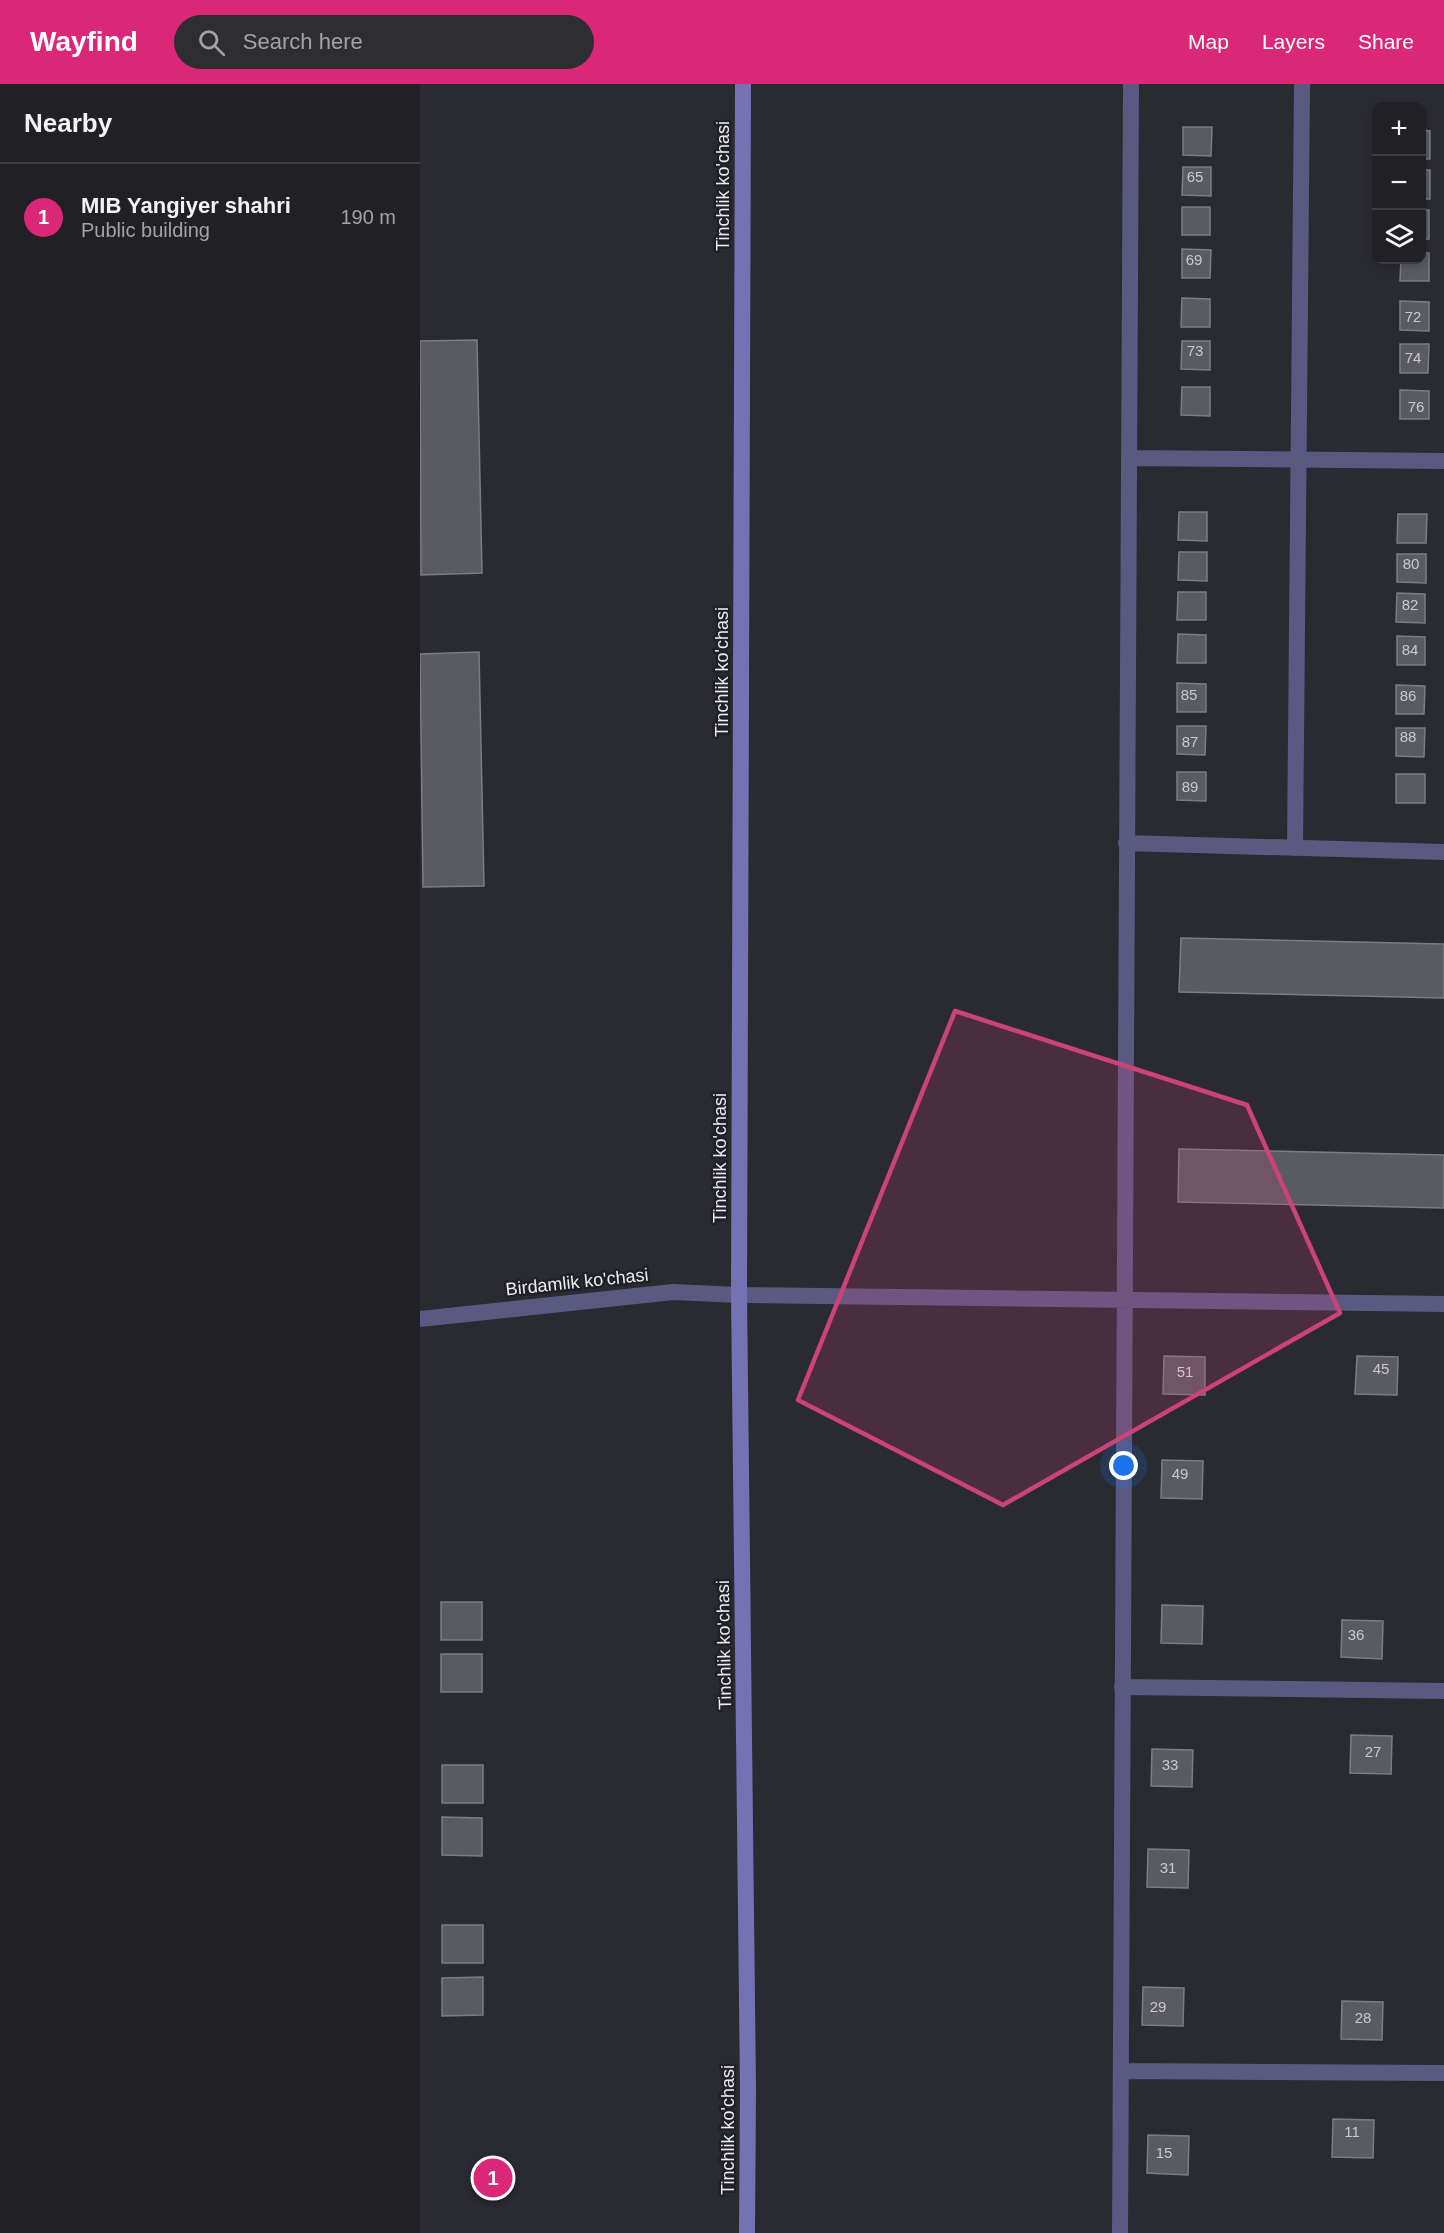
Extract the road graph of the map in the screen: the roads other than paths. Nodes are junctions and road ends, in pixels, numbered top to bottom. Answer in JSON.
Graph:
{"nodes":[{"id":1,"x":743,"y":84,"type":"edge"},
{"id":2,"x":1131,"y":84,"type":"edge"},
{"id":3,"x":1302,"y":84,"type":"edge"},
{"id":4,"x":1129,"y":458,"type":"junction"},
{"id":5,"x":1298,"y":460,"type":"junction"},
{"id":6,"x":1444,"y":461,"type":"edge"},
{"id":7,"x":1126,"y":843,"type":"junction"},
{"id":8,"x":1295,"y":848,"type":"junction"},
{"id":9,"x":1444,"y":852,"type":"edge"},
{"id":10,"x":739,"y":1295,"type":"junction"},
{"id":11,"x":1124,"y":1300,"type":"junction"},
{"id":12,"x":1444,"y":1304,"type":"edge"},
{"id":13,"x":420,"y":1319,"type":"edge"},
{"id":14,"x":1122,"y":1687,"type":"junction"},
{"id":15,"x":1444,"y":1691,"type":"edge"},
{"id":16,"x":1120,"y":2071,"type":"junction"},
{"id":17,"x":1444,"y":2073,"type":"edge"},
{"id":18,"x":747,"y":2233,"type":"edge"},
{"id":19,"x":1120,"y":2233,"type":"edge"}],
"edges":[{"from":1,"to":10,"type":"main road","name":"Tinchlik ko'chasi"},
{"from":2,"to":4,"type":"street"},
{"from":3,"to":5,"type":"street"},
{"from":4,"to":5,"type":"street"},
{"from":4,"to":7,"type":"street"},
{"from":5,"to":6,"type":"street"},
{"from":5,"to":8,"type":"street"},
{"from":7,"to":8,"type":"street"},
{"from":7,"to":11,"type":"street"},
{"from":8,"to":9,"type":"street"},
{"from":10,"to":11,"type":"street","name":"Birdamlik ko'chasi"},
{"from":10,"to":13,"type":"street","name":"Birdamlik ko'chasi"},
{"from":10,"to":18,"type":"main road","name":"Tinchlik ko'chasi"},
{"from":11,"to":12,"type":"street","name":"Birdamlik ko'chasi"},
{"from":11,"to":14,"type":"street"},
{"from":14,"to":15,"type":"street"},
{"from":14,"to":16,"type":"street"},
{"from":16,"to":17,"type":"street"},
{"from":16,"to":19,"type":"street"}]}
